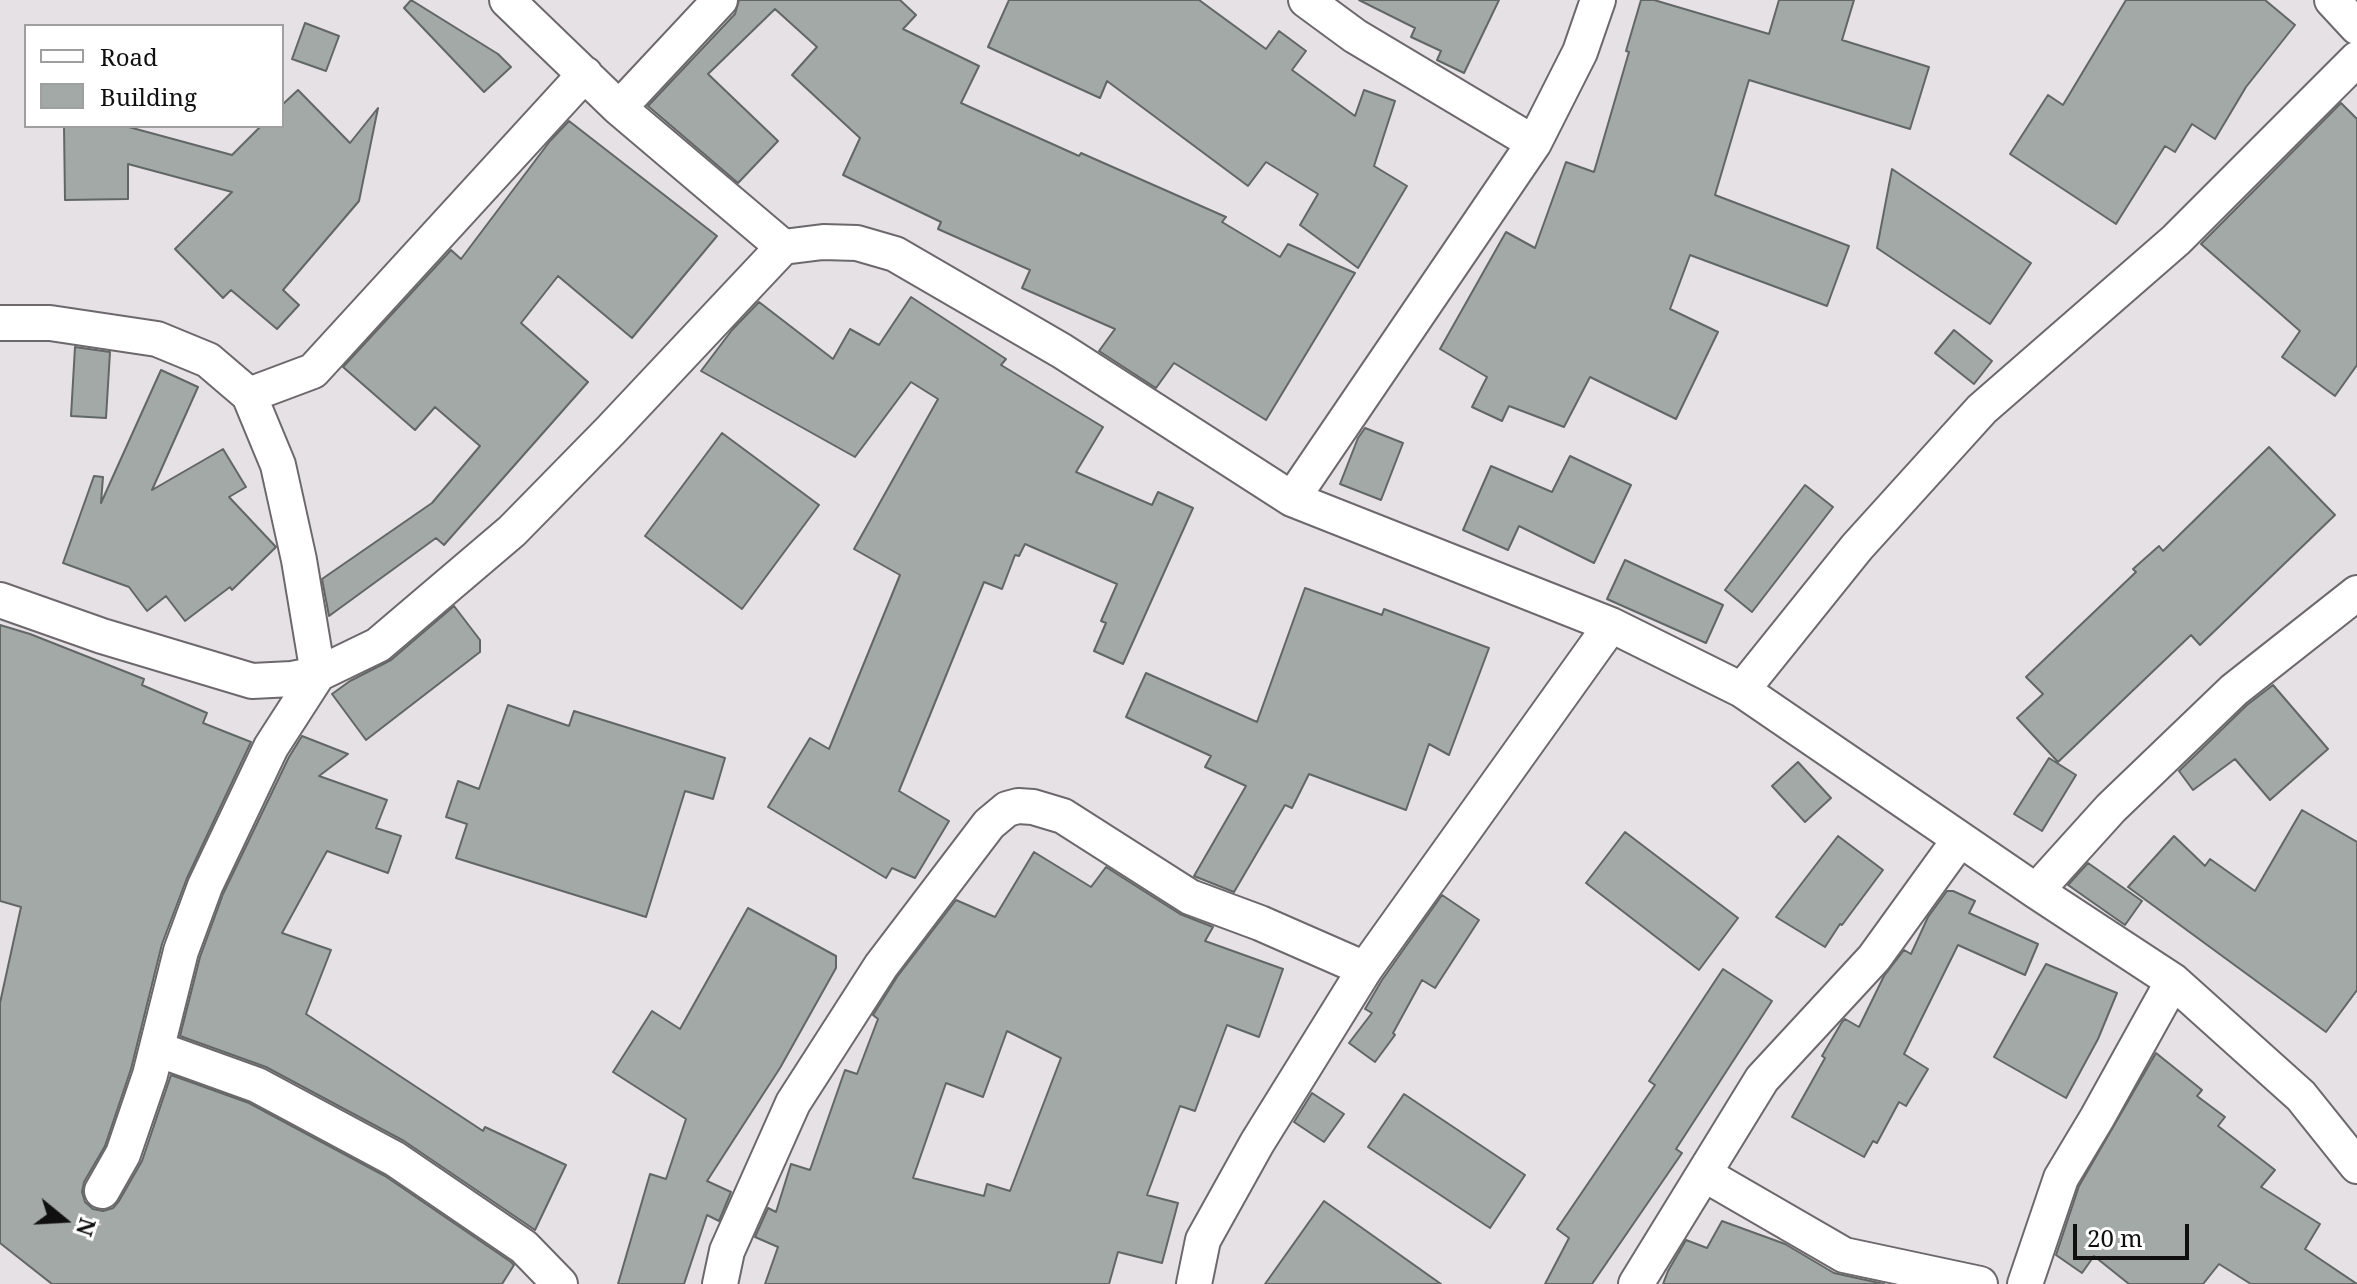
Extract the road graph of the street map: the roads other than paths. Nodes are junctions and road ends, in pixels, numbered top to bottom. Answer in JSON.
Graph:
{"nodes":[{"id":1,"x":507,"y":0,"type":"edge"},
{"id":2,"x":720,"y":0,"type":"edge"},
{"id":3,"x":1306,"y":0,"type":"edge"},
{"id":4,"x":1598,"y":0,"type":"edge"},
{"id":5,"x":2332,"y":0,"type":"edge"},
{"id":6,"x":2357,"y":27,"type":"edge"},
{"id":7,"x":2357,"y":59,"type":"edge"},
{"id":8,"x":585,"y":74,"type":"junction"},
{"id":9,"x":619,"y":108,"type":"junction"},
{"id":10,"x":1534,"y":143,"type":"junction"},
{"id":11,"x":783,"y":247,"type":"junction"},
{"id":12,"x":0,"y":323,"type":"edge"},
{"id":13,"x":249,"y":395,"type":"junction"},
{"id":14,"x":1292,"y":499,"type":"junction"},
{"id":15,"x":2357,"y":593,"type":"edge"},
{"id":16,"x":0,"y":600,"type":"edge"},
{"id":17,"x":1611,"y":625,"type":"junction"},
{"id":18,"x":318,"y":674,"type":"junction"},
{"id":19,"x":1742,"y":690,"type":"junction"},
{"id":20,"x":1960,"y":839,"type":"junction"},
{"id":21,"x":2036,"y":891,"type":"junction"},
{"id":22,"x":1365,"y":969,"type":"junction"},
{"id":23,"x":2173,"y":981,"type":"junction"},
{"id":24,"x":157,"y":1049,"type":"junction"},
{"id":25,"x":2357,"y":1166,"type":"edge"},
{"id":26,"x":1704,"y":1174,"type":"junction"},
{"id":27,"x":102,"y":1191,"type":"dead end"},
{"id":28,"x":560,"y":1284,"type":"edge"},
{"id":29,"x":720,"y":1284,"type":"edge"},
{"id":30,"x":1194,"y":1284,"type":"edge"},
{"id":31,"x":1636,"y":1284,"type":"edge"},
{"id":32,"x":1980,"y":1284,"type":"edge"},
{"id":33,"x":2025,"y":1284,"type":"edge"}],
"edges":[{"from":1,"to":8,"type":"street"},
{"from":2,"to":9,"type":"street"},
{"from":3,"to":10,"type":"street"},
{"from":4,"to":10,"type":"street"},
{"from":5,"to":6,"type":"street"},
{"from":7,"to":19,"type":"street"},
{"from":8,"to":9,"type":"street"},
{"from":8,"to":13,"type":"street"},
{"from":9,"to":11,"type":"street"},
{"from":10,"to":14,"type":"street"},
{"from":11,"to":14,"type":"street"},
{"from":11,"to":18,"type":"street"},
{"from":12,"to":13,"type":"street"},
{"from":13,"to":18,"type":"street"},
{"from":14,"to":17,"type":"street"},
{"from":15,"to":21,"type":"street"},
{"from":16,"to":18,"type":"street"},
{"from":17,"to":19,"type":"street"},
{"from":17,"to":22,"type":"street"},
{"from":18,"to":24,"type":"street"},
{"from":19,"to":20,"type":"street"},
{"from":20,"to":21,"type":"street"},
{"from":20,"to":26,"type":"street"},
{"from":21,"to":23,"type":"street"},
{"from":22,"to":29,"type":"street"},
{"from":22,"to":30,"type":"street"},
{"from":23,"to":25,"type":"street"},
{"from":23,"to":33,"type":"street"},
{"from":24,"to":27,"type":"street"},
{"from":24,"to":28,"type":"street"},
{"from":26,"to":31,"type":"street"},
{"from":26,"to":32,"type":"street"}]}
